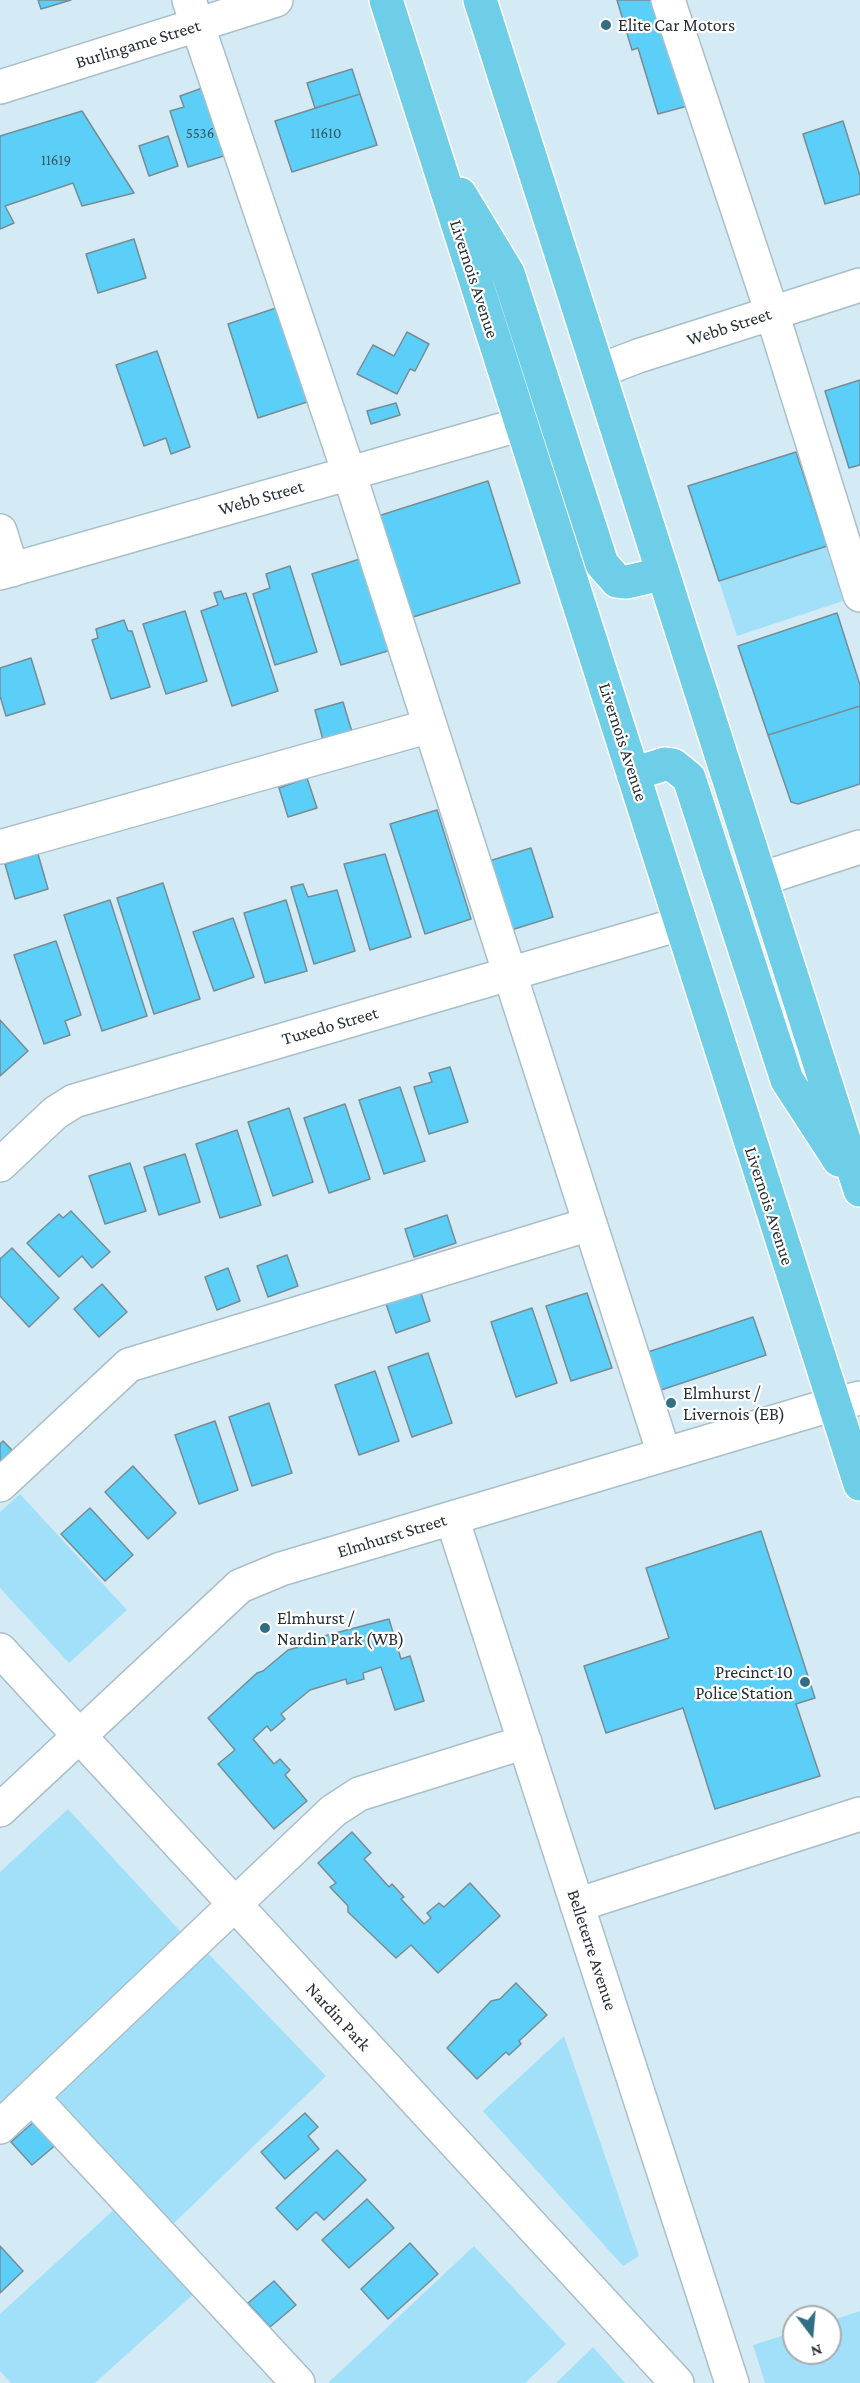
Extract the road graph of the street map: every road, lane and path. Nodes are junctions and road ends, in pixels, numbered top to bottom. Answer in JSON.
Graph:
{"nodes":[{"id":1,"x":276,"y":0,"type":"edge"},
{"id":2,"x":386,"y":0,"type":"edge"},
{"id":3,"x":480,"y":0,"type":"edge"},
{"id":4,"x":668,"y":0,"type":"edge"},
{"id":5,"x":193,"y":13,"type":"edge"},
{"id":6,"x":0,"y":87,"type":"edge"},
{"id":7,"x":434,"y":152,"type":"junction"},
{"id":8,"x":860,"y":285,"type":"edge"},
{"id":9,"x":772,"y":313,"type":"junction"},
{"id":10,"x":599,"y":371,"type":"junction"},
{"id":11,"x":522,"y":424,"type":"junction"},
{"id":12,"x":350,"y":473,"type":"junction"},
{"id":13,"x":0,"y":531,"type":"edge"},
{"id":14,"x":6,"y":572,"type":"edge"},
{"id":15,"x":662,"y":574,"type":"junction"},
{"id":16,"x":857,"y":575,"type":"edge"},
{"id":17,"x":430,"y":726,"type":"junction"},
{"id":18,"x":633,"y":774,"type":"junction"},
{"id":19,"x":0,"y":847,"type":"edge"},
{"id":20,"x":860,"y":847,"type":"edge"},
{"id":21,"x":761,"y":879,"type":"junction"},
{"id":22,"x":680,"y":924,"type":"junction"},
{"id":23,"x":508,"y":974,"type":"junction"},
{"id":24,"x":0,"y":1165,"type":"edge"},
{"id":25,"x":860,"y":1191,"type":"edge"},
{"id":26,"x":590,"y":1224,"type":"junction"},
{"id":27,"x":847,"y":1401,"type":"edge"},
{"id":28,"x":664,"y":1454,"type":"junction"},
{"id":29,"x":860,"y":1484,"type":"edge"},
{"id":30,"x":0,"y":1485,"type":"edge"},
{"id":31,"x":452,"y":1518,"type":"junction"},
{"id":32,"x":0,"y":1650,"type":"edge"},
{"id":33,"x":78,"y":1735,"type":"junction"},
{"id":34,"x":525,"y":1742,"type":"junction"},
{"id":35,"x":0,"y":1810,"type":"edge"},
{"id":36,"x":860,"y":1814,"type":"edge"},
{"id":37,"x":234,"y":1904,"type":"junction"},
{"id":38,"x":577,"y":1905,"type":"junction"},
{"id":39,"x":32,"y":2097,"type":"junction"},
{"id":40,"x":0,"y":2127,"type":"edge"},
{"id":41,"x":298,"y":2383,"type":"edge"},
{"id":42,"x":677,"y":2383,"type":"edge"},
{"id":43,"x":732,"y":2383,"type":"edge"}],
"edges":[{"from":1,"to":5,"type":"street","name":"Burlingame Street"},
{"from":2,"to":7,"type":"main road","name":"Livernois Avenue"},
{"from":3,"to":10,"type":"main road"},
{"from":4,"to":9,"type":"street"},
{"from":5,"to":6,"type":"street","name":"Burlingame Street"},
{"from":5,"to":12,"type":"street"},
{"from":7,"to":11,"type":"main road","name":"Livernois Avenue"},
{"from":7,"to":15,"type":"main road"},
{"from":8,"to":9,"type":"street","name":"Webb Street"},
{"from":9,"to":10,"type":"street","name":"Webb Street"},
{"from":9,"to":16,"type":"street"},
{"from":10,"to":15,"type":"main road"},
{"from":11,"to":12,"type":"street","name":"Webb Street"},
{"from":11,"to":18,"type":"main road","name":"Livernois Avenue"},
{"from":12,"to":14,"type":"street","name":"Webb Street"},
{"from":12,"to":17,"type":"street"},
{"from":13,"to":14,"type":"street"},
{"from":15,"to":21,"type":"main road"},
{"from":17,"to":19,"type":"street"},
{"from":17,"to":23,"type":"street"},
{"from":18,"to":22,"type":"main road","name":"Livernois Avenue"},
{"from":18,"to":25,"type":"main road"},
{"from":20,"to":21,"type":"street"},
{"from":21,"to":25,"type":"main road"},
{"from":22,"to":23,"type":"street","name":"Tuxedo Street"},
{"from":22,"to":27,"type":"main road","name":"Livernois Avenue"},
{"from":23,"to":24,"type":"street","name":"Tuxedo Street"},
{"from":23,"to":26,"type":"street"},
{"from":26,"to":28,"type":"street"},
{"from":26,"to":30,"type":"street"},
{"from":27,"to":28,"type":"street","name":"Elmhurst Street"},
{"from":27,"to":29,"type":"main road","name":"Livernois Avenue"},
{"from":28,"to":31,"type":"street","name":"Elmhurst Street"},
{"from":31,"to":33,"type":"street","name":"Elmhurst Street"},
{"from":31,"to":34,"type":"street","name":"Belleterre Avenue"},
{"from":32,"to":33,"type":"street","name":"Nardin Park"},
{"from":33,"to":35,"type":"street","name":"Elmhurst Street"},
{"from":33,"to":37,"type":"street","name":"Nardin Park"},
{"from":34,"to":37,"type":"street"},
{"from":34,"to":38,"type":"street","name":"Belleterre Avenue"},
{"from":36,"to":38,"type":"street"},
{"from":37,"to":39,"type":"street"},
{"from":37,"to":42,"type":"street","name":"Nardin Park"},
{"from":38,"to":43,"type":"street","name":"Belleterre Avenue"},
{"from":39,"to":40,"type":"street"},
{"from":39,"to":41,"type":"street"}]}
